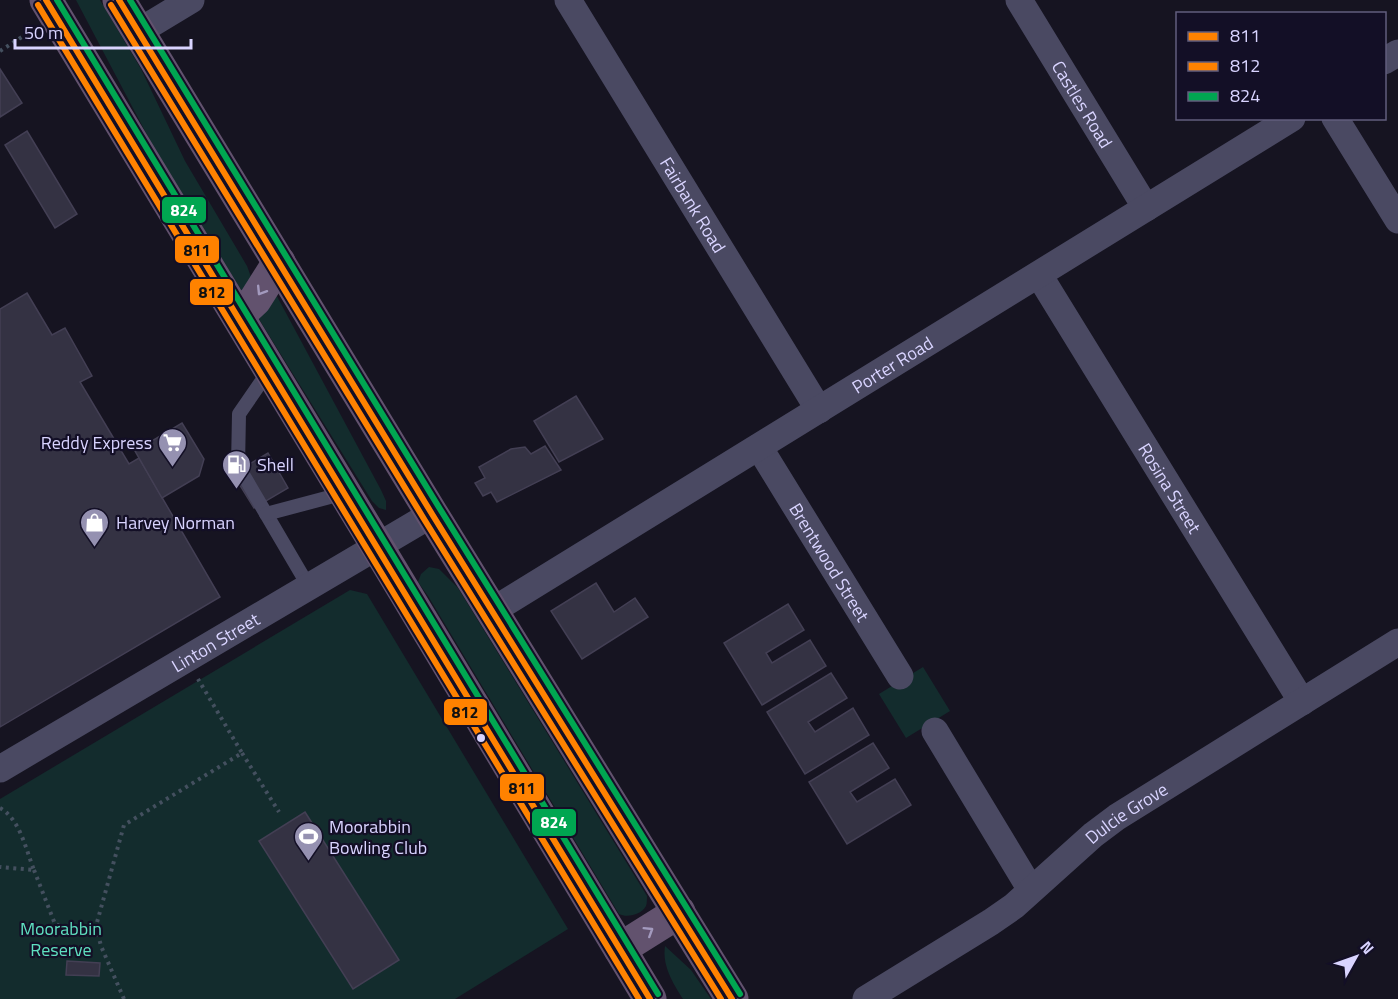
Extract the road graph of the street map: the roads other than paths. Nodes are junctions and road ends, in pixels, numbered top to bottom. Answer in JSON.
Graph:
{"nodes":[{"id":1,"x":46,"y":0,"type":"edge"},
{"id":2,"x":119,"y":0,"type":"edge"},
{"id":3,"x":190,"y":0,"type":"edge"},
{"id":4,"x":568,"y":0,"type":"edge"},
{"id":5,"x":1019,"y":0,"type":"edge"},
{"id":6,"x":138,"y":32,"type":"junction"},
{"id":7,"x":1289,"y":120,"type":"edge"},
{"id":8,"x":1336,"y":120,"type":"edge"},
{"id":9,"x":1146,"y":208,"type":"junction"},
{"id":10,"x":1398,"y":219,"type":"edge"},
{"id":11,"x":279,"y":262,"type":"junction"},
{"id":12,"x":1040,"y":275,"type":"junction"},
{"id":13,"x":238,"y":316,"type":"junction"},
{"id":14,"x":270,"y":369,"type":"junction"},
{"id":15,"x":819,"y":410,"type":"junction"},
{"id":16,"x":759,"y":447,"type":"junction"},
{"id":17,"x":345,"y":493,"type":"junction"},
{"id":18,"x":266,"y":514,"type":"junction"},
{"id":19,"x":432,"y":514,"type":"junction"},
{"id":20,"x":377,"y":546,"type":"junction"},
{"id":21,"x":309,"y":586,"type":"junction"},
{"id":22,"x":492,"y":611,"type":"junction"},
{"id":23,"x":1398,"y":642,"type":"edge"},
{"id":24,"x":900,"y":676,"type":"dead end"},
{"id":25,"x":1302,"y":702,"type":"junction"},
{"id":26,"x":935,"y":731,"type":"dead end"},
{"id":27,"x":0,"y":769,"type":"edge"},
{"id":28,"x":1031,"y":890,"type":"junction"},
{"id":29,"x":679,"y":912,"type":"junction"},
{"id":30,"x":620,"y":949,"type":"junction"},
{"id":31,"x":650,"y":999,"type":"edge"},
{"id":32,"x":732,"y":999,"type":"edge"},
{"id":33,"x":866,"y":999,"type":"edge"}],
"edges":[{"from":1,"to":13,"type":"highway"},
{"from":2,"to":6,"type":"highway"},
{"from":3,"to":6,"type":"street"},
{"from":4,"to":15,"type":"street","name":"Fairbank Road"},
{"from":5,"to":9,"type":"street","name":"Castles Road"},
{"from":6,"to":11,"type":"highway"},
{"from":7,"to":9,"type":"street","name":"Porter Road"},
{"from":8,"to":10,"type":"street"},
{"from":9,"to":12,"type":"street","name":"Porter Road"},
{"from":11,"to":13,"type":"highway","one_way":true},
{"from":11,"to":19,"type":"highway"},
{"from":12,"to":15,"type":"street","name":"Porter Road"},
{"from":12,"to":25,"type":"street","name":"Rosina Street"},
{"from":13,"to":14,"type":"highway"},
{"from":14,"to":17,"type":"highway"},
{"from":14,"to":18,"type":"lane"},
{"from":15,"to":16,"type":"street","name":"Porter Road"},
{"from":16,"to":22,"type":"street","name":"Porter Road"},
{"from":16,"to":24,"type":"street","name":"Brentwood Street"},
{"from":17,"to":18,"type":"lane"},
{"from":17,"to":20,"type":"highway"},
{"from":18,"to":21,"type":"lane"},
{"from":19,"to":20,"type":"street","name":"Linton Street"},
{"from":19,"to":22,"type":"highway"},
{"from":20,"to":21,"type":"street","name":"Linton Street"},
{"from":20,"to":30,"type":"highway"},
{"from":21,"to":27,"type":"street","name":"Linton Street"},
{"from":22,"to":29,"type":"highway"},
{"from":23,"to":25,"type":"street","name":"Dulcie Grove"},
{"from":25,"to":28,"type":"street","name":"Dulcie Grove"},
{"from":26,"to":28,"type":"street"},
{"from":28,"to":33,"type":"street","name":"Dulcie Grove"},
{"from":30,"to":29,"type":"highway","one_way":true},
{"from":29,"to":32,"type":"highway"},
{"from":30,"to":31,"type":"highway"}]}
